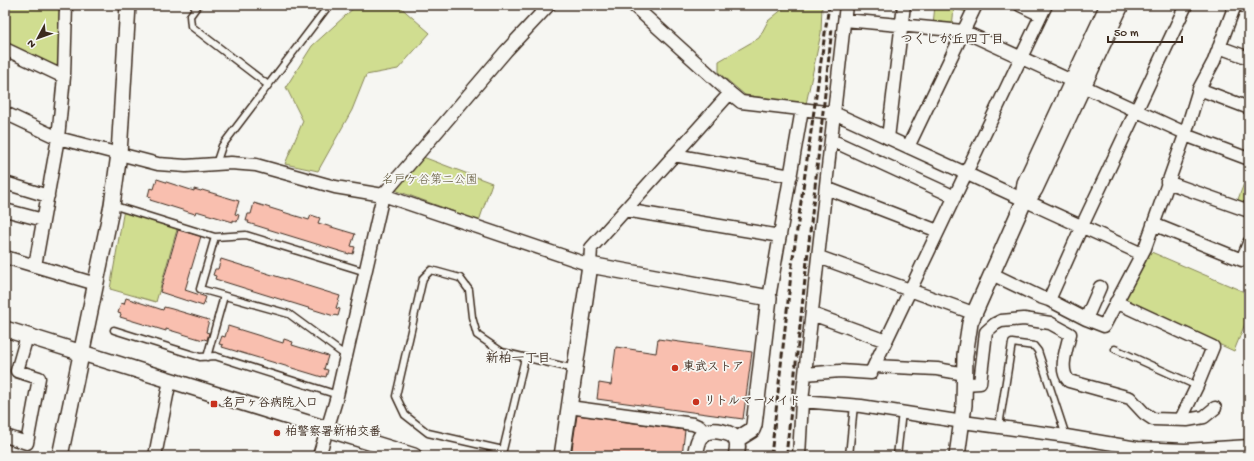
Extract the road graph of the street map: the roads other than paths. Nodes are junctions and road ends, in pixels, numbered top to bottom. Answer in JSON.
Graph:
{"nodes":[{"id":1,"x":66,"y":5,"type":"edge"},
{"id":2,"x":128,"y":5,"type":"edge"},
{"id":3,"x":198,"y":5,"type":"edge"},
{"id":4,"x":329,"y":5,"type":"edge"},
{"id":5,"x":549,"y":5,"type":"edge"},
{"id":6,"x":633,"y":5,"type":"edge"},
{"id":7,"x":846,"y":5,"type":"edge"},
{"id":8,"x":904,"y":5,"type":"edge"},
{"id":9,"x":976,"y":5,"type":"edge"},
{"id":10,"x":1020,"y":5,"type":"edge"},
{"id":11,"x":1108,"y":5,"type":"edge"},
{"id":12,"x":1121,"y":5,"type":"edge"},
{"id":13,"x":1186,"y":5,"type":"edge"},
{"id":14,"x":1235,"y":5,"type":"edge"},
{"id":15,"x":1242,"y":5,"type":"edge"},
{"id":16,"x":1249,"y":8,"type":"edge"},
{"id":17,"x":1043,"y":10,"type":"edge"},
{"id":18,"x":845,"y":20,"type":"junction"},
{"id":19,"x":902,"y":25,"type":"junction"},
{"id":20,"x":963,"y":31,"type":"junction"},
{"id":21,"x":1219,"y":47,"type":"junction"},
{"id":22,"x":5,"y":48,"type":"edge"},
{"id":23,"x":1020,"y":57,"type":"junction"},
{"id":24,"x":1249,"y":58,"type":"edge"},
{"id":25,"x":64,"y":77,"type":"junction"},
{"id":26,"x":1077,"y":84,"type":"junction"},
{"id":27,"x":268,"y":85,"type":"junction"},
{"id":28,"x":1199,"y":89,"type":"junction"},
{"id":29,"x":730,"y":94,"type":"junction"},
{"id":30,"x":1249,"y":108,"type":"edge"},
{"id":31,"x":802,"y":109,"type":"junction"},
{"id":32,"x":1136,"y":111,"type":"junction"},
{"id":33,"x":5,"y":113,"type":"edge"},
{"id":34,"x":834,"y":113,"type":"junction"},
{"id":35,"x":1185,"y":134,"type":"junction"},
{"id":36,"x":58,"y":138,"type":"junction"},
{"id":37,"x":888,"y":138,"type":"junction"},
{"id":38,"x":831,"y":140,"type":"junction"},
{"id":39,"x":908,"y":147,"type":"junction"},
{"id":40,"x":119,"y":154,"type":"junction"},
{"id":41,"x":674,"y":156,"type":"junction"},
{"id":42,"x":1249,"y":159,"type":"edge"},
{"id":43,"x":216,"y":164,"type":"junction"},
{"id":44,"x":966,"y":173,"type":"junction"},
{"id":45,"x":791,"y":176,"type":"junction"},
{"id":46,"x":1168,"y":182,"type":"junction"},
{"id":47,"x":5,"y":183,"type":"edge"},
{"id":48,"x":826,"y":188,"type":"junction"},
{"id":49,"x":384,"y":195,"type":"junction"},
{"id":50,"x":48,"y":196,"type":"junction"},
{"id":51,"x":955,"y":196,"type":"junction"},
{"id":52,"x":1024,"y":199,"type":"junction"},
{"id":53,"x":112,"y":205,"type":"junction"},
{"id":54,"x":5,"y":210,"type":"edge"},
{"id":55,"x":624,"y":210,"type":"junction"},
{"id":56,"x":1249,"y":211,"type":"edge"},
{"id":57,"x":43,"y":220,"type":"junction"},
{"id":58,"x":1153,"y":224,"type":"junction"},
{"id":59,"x":1082,"y":226,"type":"junction"},
{"id":60,"x":938,"y":231,"type":"junction"},
{"id":61,"x":780,"y":236,"type":"junction"},
{"id":62,"x":215,"y":237,"type":"junction"},
{"id":63,"x":1249,"y":243,"type":"edge"},
{"id":64,"x":1142,"y":254,"type":"junction"},
{"id":65,"x":5,"y":257,"type":"edge"},
{"id":66,"x":819,"y":257,"type":"junction"},
{"id":67,"x":590,"y":265,"type":"junction"},
{"id":68,"x":35,"y":266,"type":"junction"},
{"id":69,"x":366,"y":272,"type":"junction"},
{"id":70,"x":992,"y":274,"type":"junction"},
{"id":71,"x":96,"y":284,"type":"junction"},
{"id":72,"x":1100,"y":287,"type":"dead end"},
{"id":73,"x":910,"y":290,"type":"junction"},
{"id":74,"x":224,"y":296,"type":"junction"},
{"id":75,"x":769,"y":298,"type":"junction"},
{"id":76,"x":1049,"y":300,"type":"junction"},
{"id":77,"x":1116,"y":302,"type":"junction"},
{"id":78,"x":973,"y":313,"type":"junction"},
{"id":79,"x":812,"y":314,"type":"junction"},
{"id":80,"x":1086,"y":319,"type":"junction"},
{"id":81,"x":5,"y":329,"type":"edge"},
{"id":82,"x":114,"y":330,"type":"dead end"},
{"id":83,"x":27,"y":336,"type":"junction"},
{"id":84,"x":886,"y":340,"type":"junction"},
{"id":85,"x":1115,"y":349,"type":"dead end"},
{"id":86,"x":81,"y":352,"type":"junction"},
{"id":87,"x":346,"y":356,"type":"junction"},
{"id":88,"x":208,"y":357,"type":"junction"},
{"id":89,"x":525,"y":358,"type":"junction"},
{"id":90,"x":874,"y":366,"type":"junction"},
{"id":91,"x":575,"y":369,"type":"junction"},
{"id":92,"x":805,"y":374,"type":"junction"},
{"id":93,"x":965,"y":379,"type":"junction"},
{"id":94,"x":170,"y":380,"type":"junction"},
{"id":95,"x":1197,"y":386,"type":"junction"},
{"id":96,"x":338,"y":395,"type":"junction"},
{"id":97,"x":802,"y":401,"type":"junction"},
{"id":98,"x":854,"y":405,"type":"junction"},
{"id":99,"x":569,"y":407,"type":"junction"},
{"id":100,"x":1215,"y":408,"type":"dead end"},
{"id":101,"x":902,"y":412,"type":"junction"},
{"id":102,"x":1181,"y":419,"type":"junction"},
{"id":103,"x":963,"y":422,"type":"junction"},
{"id":104,"x":999,"y":426,"type":"junction"},
{"id":105,"x":327,"y":429,"type":"junction"},
{"id":106,"x":704,"y":433,"type":"junction"},
{"id":107,"x":5,"y":436,"type":"edge"},
{"id":108,"x":1066,"y":436,"type":"junction"},
{"id":109,"x":736,"y":440,"type":"junction"},
{"id":110,"x":1249,"y":446,"type":"edge"},
{"id":111,"x":1229,"y":451,"type":"edge"},
{"id":112,"x":1136,"y":452,"type":"edge"},
{"id":113,"x":503,"y":453,"type":"edge"},
{"id":114,"x":1184,"y":453,"type":"edge"},
{"id":115,"x":60,"y":456,"type":"edge"},
{"id":116,"x":155,"y":456,"type":"edge"},
{"id":117,"x":319,"y":456,"type":"edge"},
{"id":118,"x":414,"y":456,"type":"edge"},
{"id":119,"x":562,"y":456,"type":"edge"},
{"id":120,"x":695,"y":456,"type":"edge"},
{"id":121,"x":736,"y":456,"type":"edge"},
{"id":122,"x":799,"y":456,"type":"edge"},
{"id":123,"x":849,"y":456,"type":"edge"},
{"id":124,"x":897,"y":456,"type":"edge"},
{"id":125,"x":957,"y":456,"type":"edge"}],
"edges":[{"from":1,"to":25,"type":"street"},
{"from":2,"to":40,"type":"street"},
{"from":3,"to":27,"type":"lane"},
{"from":4,"to":27,"type":"lane"},
{"from":5,"to":49,"type":"street"},
{"from":6,"to":29,"type":"street"},
{"from":7,"to":18,"type":"street"},
{"from":8,"to":19,"type":"street"},
{"from":9,"to":20,"type":"street"},
{"from":10,"to":17,"type":"street"},
{"from":11,"to":26,"type":"street"},
{"from":12,"to":26,"type":"street"},
{"from":13,"to":32,"type":"street"},
{"from":14,"to":21,"type":"street"},
{"from":15,"to":16,"type":"street"},
{"from":17,"to":23,"type":"street"},
{"from":18,"to":19,"type":"street"},
{"from":18,"to":34,"type":"street"},
{"from":19,"to":20,"type":"street"},
{"from":19,"to":37,"type":"street"},
{"from":20,"to":23,"type":"street"},
{"from":20,"to":39,"type":"street"},
{"from":21,"to":24,"type":"street"},
{"from":21,"to":28,"type":"street"},
{"from":22,"to":25,"type":"street"},
{"from":23,"to":26,"type":"street"},
{"from":23,"to":44,"type":"street"},
{"from":25,"to":36,"type":"street"},
{"from":26,"to":32,"type":"street"},
{"from":26,"to":52,"type":"street"},
{"from":27,"to":43,"type":"lane"},
{"from":28,"to":30,"type":"street"},
{"from":28,"to":35,"type":"street"},
{"from":29,"to":31,"type":"street"},
{"from":29,"to":41,"type":"street"},
{"from":31,"to":34,"type":"street"},
{"from":31,"to":45,"type":"street"},
{"from":32,"to":35,"type":"street"},
{"from":32,"to":59,"type":"street"},
{"from":33,"to":36,"type":"street"},
{"from":34,"to":37,"type":"street"},
{"from":34,"to":38,"type":"street"},
{"from":35,"to":42,"type":"street"},
{"from":35,"to":46,"type":"street"},
{"from":36,"to":40,"type":"street"},
{"from":36,"to":50,"type":"street"},
{"from":37,"to":39,"type":"street"},
{"from":38,"to":48,"type":"street"},
{"from":38,"to":51,"type":"street"},
{"from":39,"to":44,"type":"street"},
{"from":40,"to":43,"type":"street"},
{"from":40,"to":53,"type":"street"},
{"from":41,"to":45,"type":"street"},
{"from":41,"to":55,"type":"street"},
{"from":43,"to":49,"type":"street"},
{"from":44,"to":51,"type":"street"},
{"from":44,"to":52,"type":"street"},
{"from":45,"to":61,"type":"street"},
{"from":46,"to":56,"type":"street"},
{"from":46,"to":58,"type":"street"},
{"from":47,"to":50,"type":"street"},
{"from":48,"to":60,"type":"street"},
{"from":48,"to":66,"type":"street"},
{"from":49,"to":67,"type":"street"},
{"from":49,"to":69,"type":"street"},
{"from":50,"to":57,"type":"street"},
{"from":51,"to":60,"type":"street"},
{"from":52,"to":59,"type":"street"},
{"from":52,"to":70,"type":"street"},
{"from":53,"to":62,"type":"lane"},
{"from":53,"to":71,"type":"street"},
{"from":54,"to":57,"type":"street"},
{"from":55,"to":61,"type":"street"},
{"from":55,"to":67,"type":"street"},
{"from":57,"to":68,"type":"street"},
{"from":58,"to":63,"type":"street"},
{"from":58,"to":64,"type":"street"},
{"from":59,"to":64,"type":"street"},
{"from":59,"to":76,"type":"street"},
{"from":60,"to":73,"type":"street"},
{"from":61,"to":75,"type":"street"},
{"from":62,"to":69,"type":"lane"},
{"from":62,"to":74,"type":"lane"},
{"from":64,"to":77,"type":"street"},
{"from":65,"to":68,"type":"street"},
{"from":66,"to":73,"type":"street"},
{"from":66,"to":79,"type":"street"},
{"from":67,"to":75,"type":"street"},
{"from":67,"to":91,"type":"street"},
{"from":68,"to":71,"type":"street"},
{"from":69,"to":87,"type":"street"},
{"from":70,"to":76,"type":"street"},
{"from":70,"to":78,"type":"street"},
{"from":71,"to":86,"type":"street"},
{"from":72,"to":80,"type":"street"},
{"from":73,"to":78,"type":"street"},
{"from":73,"to":84,"type":"street"},
{"from":74,"to":87,"type":"lane"},
{"from":74,"to":88,"type":"lane"},
{"from":75,"to":109,"type":"street"},
{"from":76,"to":80,"type":"street"},
{"from":77,"to":80,"type":"street"},
{"from":77,"to":95,"type":"street"},
{"from":78,"to":93,"type":"street"},
{"from":79,"to":84,"type":"street"},
{"from":79,"to":92,"type":"street"},
{"from":81,"to":83,"type":"street"},
{"from":82,"to":88,"type":"lane"},
{"from":83,"to":86,"type":"street"},
{"from":83,"to":107,"type":"street"},
{"from":84,"to":90,"type":"street"},
{"from":85,"to":95,"type":"lane"},
{"from":86,"to":94,"type":"street"},
{"from":86,"to":115,"type":"street"},
{"from":87,"to":96,"type":"street"},
{"from":88,"to":96,"type":"lane"},
{"from":89,"to":91,"type":"lane"},
{"from":89,"to":113,"type":"lane"},
{"from":89,"to":113,"type":"lane"},
{"from":90,"to":92,"type":"street"},
{"from":90,"to":93,"type":"street"},
{"from":91,"to":99,"type":"street"},
{"from":92,"to":97,"type":"street"},
{"from":93,"to":102,"type":"street"},
{"from":93,"to":103,"type":"street"},
{"from":94,"to":105,"type":"street"},
{"from":94,"to":116,"type":"street"},
{"from":95,"to":102,"type":"street"},
{"from":96,"to":105,"type":"street"},
{"from":97,"to":98,"type":"street"},
{"from":97,"to":122,"type":"street"},
{"from":98,"to":101,"type":"street"},
{"from":98,"to":123,"type":"lane"},
{"from":99,"to":106,"type":"street"},
{"from":99,"to":119,"type":"street"},
{"from":100,"to":102,"type":"street"},
{"from":101,"to":103,"type":"street"},
{"from":101,"to":124,"type":"lane"},
{"from":103,"to":104,"type":"street"},
{"from":103,"to":125,"type":"street"},
{"from":104,"to":108,"type":"street"},
{"from":104,"to":108,"type":"lane"},
{"from":105,"to":117,"type":"street"},
{"from":105,"to":118,"type":"street"},
{"from":106,"to":109,"type":"street"},
{"from":106,"to":120,"type":"street"},
{"from":108,"to":112,"type":"street"},
{"from":109,"to":121,"type":"street"},
{"from":110,"to":111,"type":"street"},
{"from":111,"to":114,"type":"street"},
{"from":112,"to":114,"type":"street"}]}
